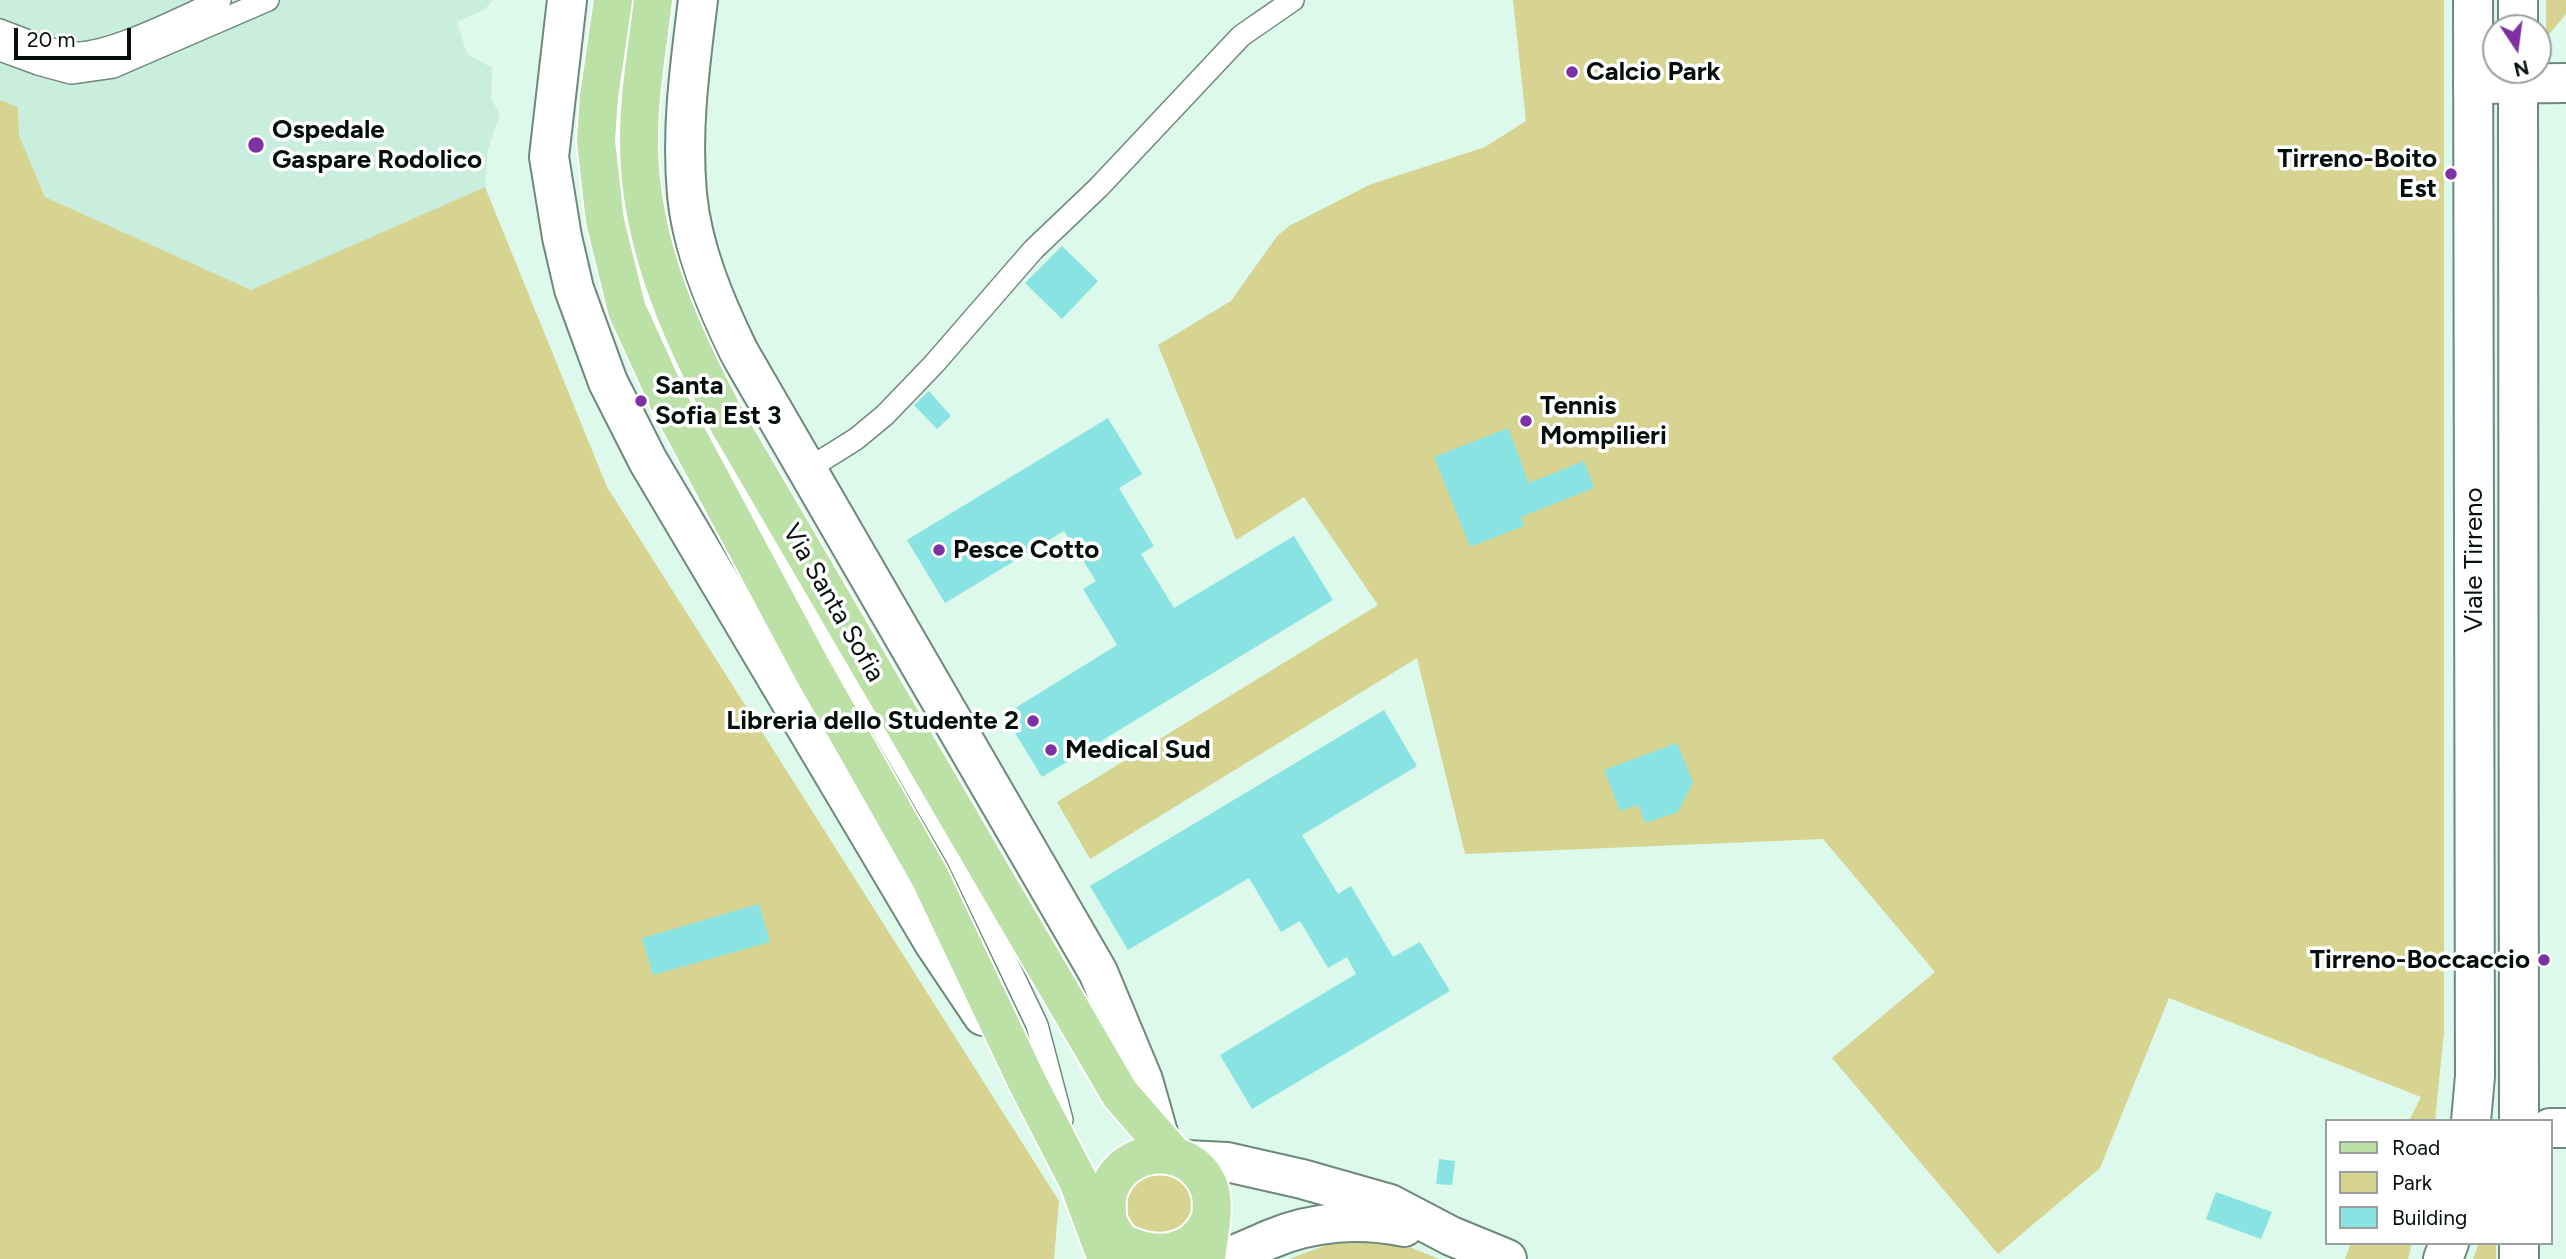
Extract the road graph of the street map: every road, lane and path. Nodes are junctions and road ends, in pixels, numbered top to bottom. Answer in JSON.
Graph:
{"nodes":[{"id":1,"x":220,"y":0,"type":"edge"},
{"id":2,"x":268,"y":0,"type":"edge"},
{"id":3,"x":567,"y":0,"type":"edge"},
{"id":4,"x":613,"y":0,"type":"edge"},
{"id":5,"x":633,"y":0,"type":"edge"},
{"id":6,"x":653,"y":0,"type":"edge"},
{"id":7,"x":698,"y":0,"type":"edge"},
{"id":8,"x":1293,"y":0,"type":"edge"},
{"id":9,"x":2473,"y":0,"type":"edge"},
{"id":10,"x":0,"y":30,"type":"edge"},
{"id":11,"x":0,"y":50,"type":"edge"},
{"id":12,"x":2482,"y":82,"type":"edge"},
{"id":13,"x":2473,"y":84,"type":"junction"},
{"id":14,"x":2518,"y":84,"type":"edge"},
{"id":15,"x":808,"y":469,"type":"junction"},
{"id":16,"x":1027,"y":1082,"type":"junction"},
{"id":17,"x":2471,"y":1119,"type":"edge"},
{"id":18,"x":2519,"y":1119,"type":"edge"},
{"id":19,"x":1173,"y":1152,"type":"junction"},
{"id":20,"x":1078,"y":1181,"type":"junction"},
{"id":21,"x":1451,"y":1236,"type":"junction"},
{"id":22,"x":1110,"y":1241,"type":"edge"},
{"id":23,"x":1222,"y":1250,"type":"edge"},
{"id":24,"x":1154,"y":1259,"type":"edge"},
{"id":25,"x":1507,"y":1259,"type":"edge"}],
"edges":[{"from":1,"to":10,"type":"lane"},
{"from":2,"to":11,"type":"lane"},
{"from":3,"to":16,"type":"street"},
{"from":4,"to":16,"type":"main road","name":"Via Santa Sofia"},
{"from":5,"to":20,"type":"lane"},
{"from":6,"to":19,"type":"main road","name":"Via Santa Sofia"},
{"from":7,"to":15,"type":"street"},
{"from":8,"to":15,"type":"lane"},
{"from":9,"to":13,"type":"street","name":"Viale Tirreno"},
{"from":12,"to":13,"type":"street"},
{"from":13,"to":17,"type":"street","name":"Viale Tirreno"},
{"from":14,"to":18,"type":"street","name":"Viale Tirreno"},
{"from":15,"to":19,"type":"street"},
{"from":16,"to":20,"type":"main road","name":"Via Santa Sofia"},
{"from":19,"to":21,"type":"street"},
{"from":19,"to":22,"type":"main road"},
{"from":19,"to":23,"type":"main road","name":"Via Santa Sofia"},
{"from":20,"to":22,"type":"main road","name":"Via Santa Sofia"},
{"from":21,"to":23,"type":"street"},
{"from":21,"to":25,"type":"street"},
{"from":22,"to":24,"type":"main road","name":"Via Santa Sofia"},
{"from":23,"to":24,"type":"main road"}]}
